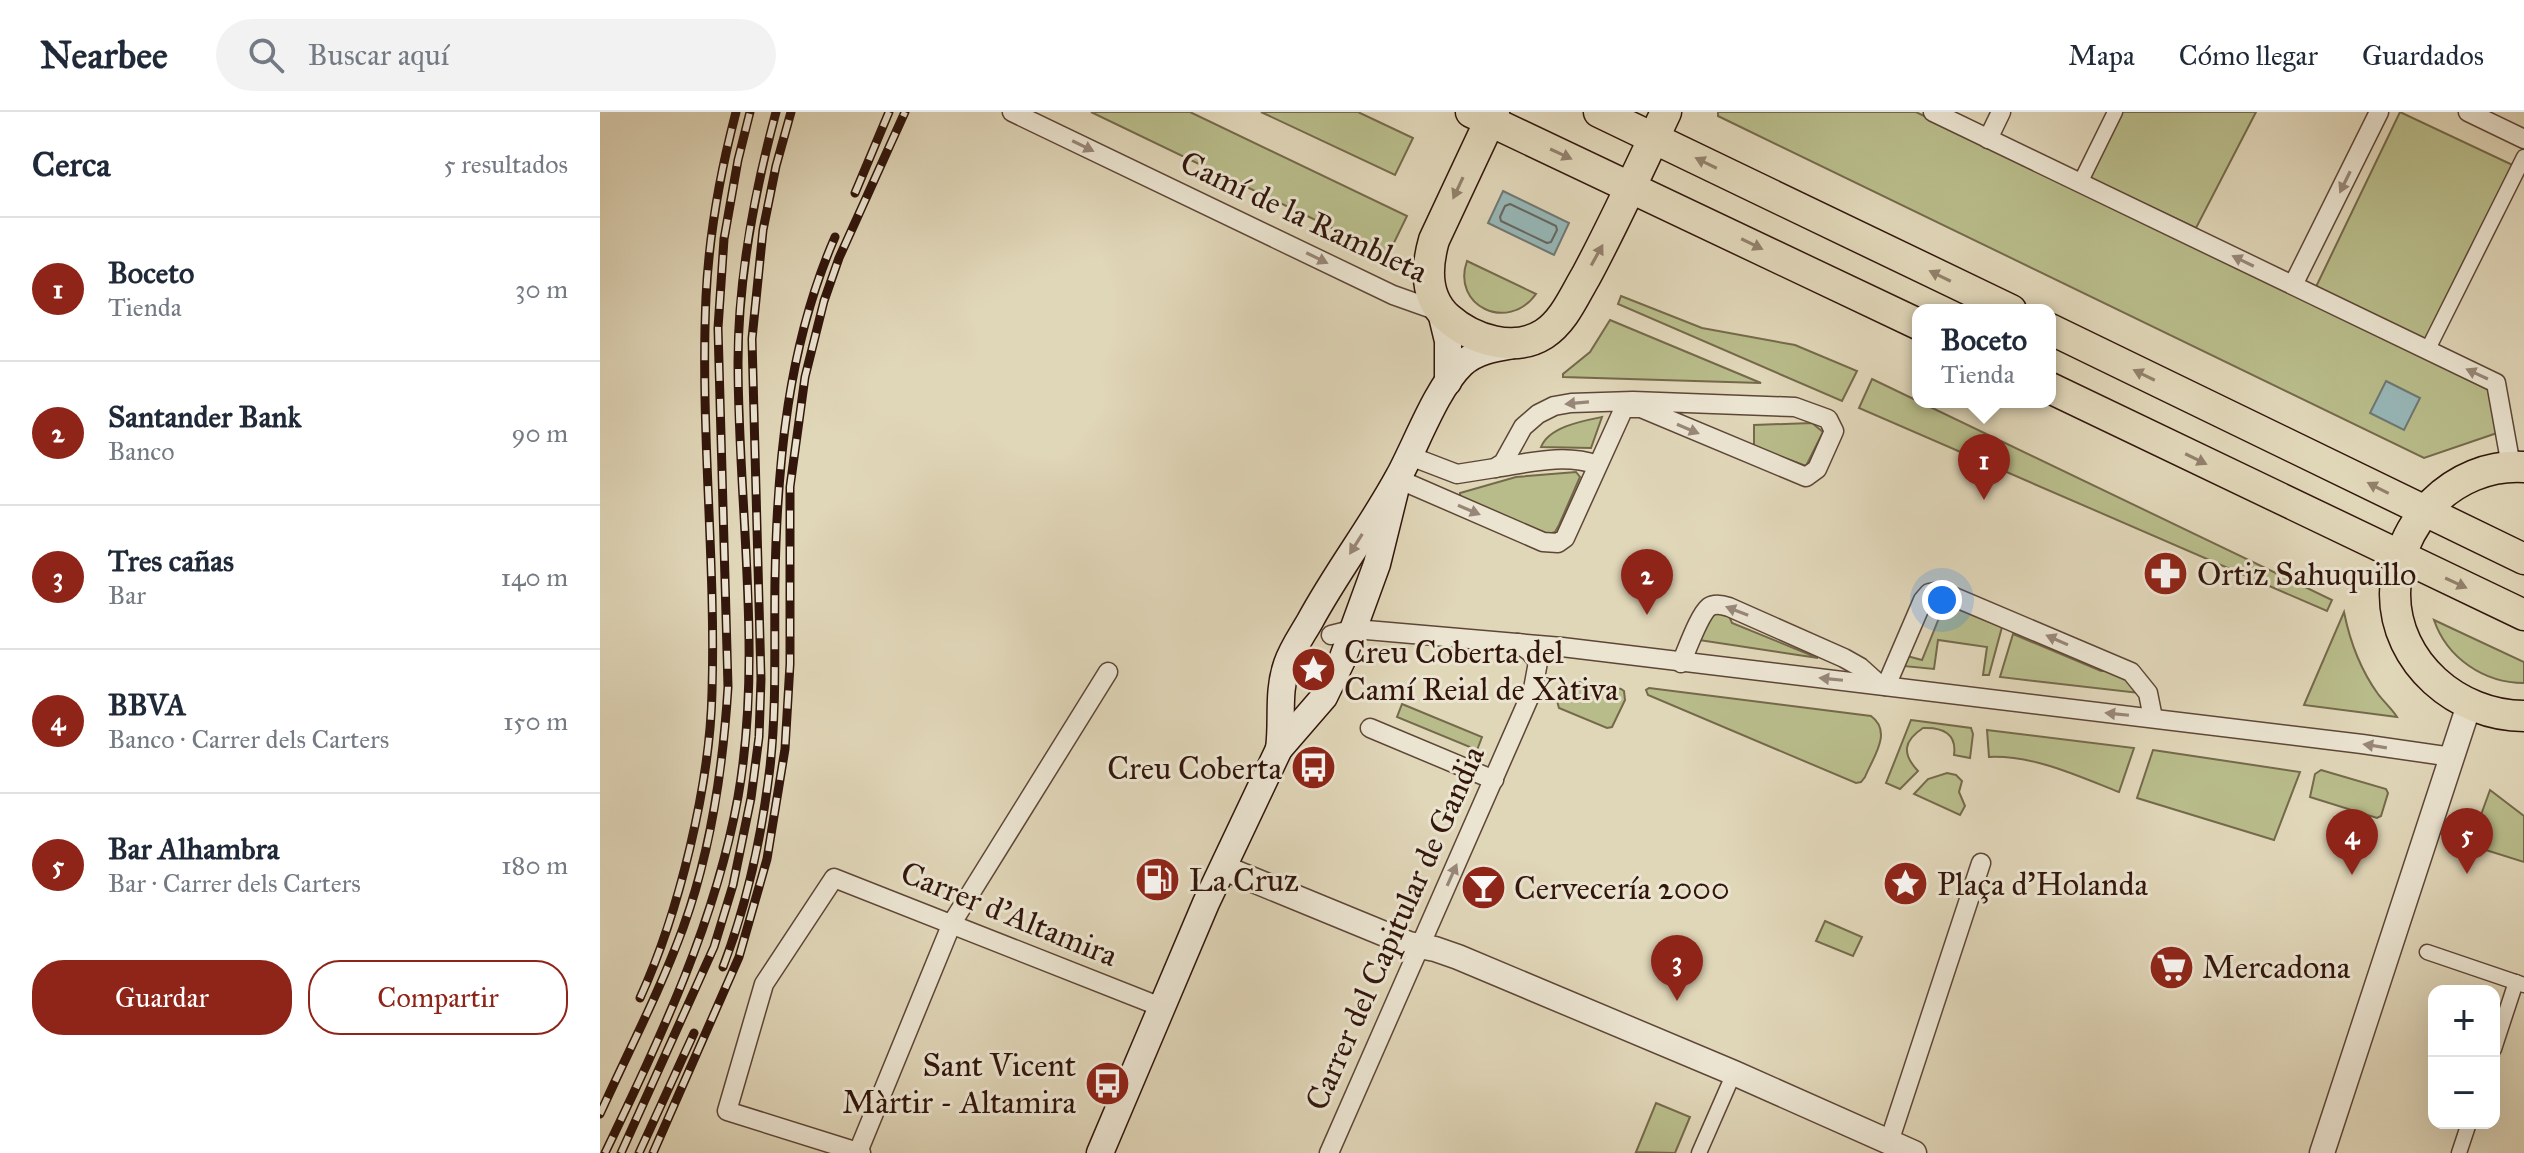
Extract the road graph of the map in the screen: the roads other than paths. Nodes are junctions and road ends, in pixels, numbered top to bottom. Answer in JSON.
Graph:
{"nodes":[{"id":1,"x":1012,"y":112,"type":"edge"},
{"id":2,"x":1599,"y":112,"type":"edge"},
{"id":3,"x":1933,"y":112,"type":"edge"},
{"id":4,"x":2001,"y":112,"type":"edge"},
{"id":5,"x":2115,"y":112,"type":"edge"},
{"id":6,"x":2379,"y":112,"type":"edge"},
{"id":7,"x":2468,"y":112,"type":"edge"},
{"id":8,"x":1485,"y":115,"type":"edge"},
{"id":9,"x":1660,"y":125,"type":"edge"},
{"id":10,"x":1988,"y":139,"type":"junction"},
{"id":11,"x":2524,"y":139,"type":"edge"},
{"id":12,"x":2524,"y":157,"type":"edge"},
{"id":13,"x":2080,"y":183,"type":"junction"},
{"id":14,"x":1631,"y":187,"type":"junction"},
{"id":15,"x":2293,"y":285,"type":"junction"},
{"id":16,"x":2000,"y":304,"type":"edge"},
{"id":17,"x":1441,"y":312,"type":"junction"},
{"id":18,"x":1912,"y":321,"type":"edge"},
{"id":19,"x":2056,"y":332,"type":"edge"},
{"id":20,"x":1520,"y":344,"type":"junction"},
{"id":21,"x":2427,"y":351,"type":"junction"},
{"id":22,"x":1448,"y":382,"type":"junction"},
{"id":23,"x":2056,"y":391,"type":"edge"},
{"id":24,"x":1597,"y":465,"type":"junction"},
{"id":25,"x":1404,"y":467,"type":"junction"},
{"id":26,"x":2518,"y":467,"type":"edge"},
{"id":27,"x":1495,"y":468,"type":"junction"},
{"id":28,"x":2423,"y":511,"type":"junction"},
{"id":29,"x":2399,"y":557,"type":"junction"},
{"id":30,"x":2524,"y":559,"type":"edge"},
{"id":31,"x":2524,"y":615,"type":"edge"},
{"id":32,"x":1343,"y":632,"type":"junction"},
{"id":33,"x":1518,"y":643,"type":"junction"},
{"id":34,"x":1298,"y":644,"type":"junction"},
{"id":35,"x":1681,"y":663,"type":"junction"},
{"id":36,"x":1108,"y":672,"type":"dead end"},
{"id":37,"x":1282,"y":681,"type":"junction"},
{"id":38,"x":1883,"y":685,"type":"junction"},
{"id":39,"x":1324,"y":697,"type":"junction"},
{"id":40,"x":2469,"y":705,"type":"junction"},
{"id":41,"x":2524,"y":716,"type":"edge"},
{"id":42,"x":2153,"y":718,"type":"junction"},
{"id":43,"x":1370,"y":728,"type":"dead end"},
{"id":44,"x":1279,"y":749,"type":"junction"},
{"id":45,"x":2452,"y":757,"type":"junction"},
{"id":46,"x":1494,"y":780,"type":"junction"},
{"id":47,"x":1981,"y":863,"type":"dead end"},
{"id":48,"x":1224,"y":868,"type":"junction"},
{"id":49,"x":952,"y":923,"type":"junction"},
{"id":50,"x":1420,"y":947,"type":"junction"},
{"id":51,"x":2427,"y":952,"type":"dead end"},
{"id":52,"x":2520,"y":983,"type":"edge"},
{"id":53,"x":1161,"y":1007,"type":"junction"},
{"id":54,"x":2500,"y":1034,"type":"edge"},
{"id":55,"x":1734,"y":1073,"type":"junction"},
{"id":56,"x":2467,"y":1129,"type":"edge"},
{"id":57,"x":1889,"y":1142,"type":"junction"},
{"id":58,"x":860,"y":1152,"type":"edge"},
{"id":59,"x":1100,"y":1153,"type":"edge"},
{"id":60,"x":1329,"y":1153,"type":"edge"},
{"id":61,"x":1699,"y":1153,"type":"edge"},
{"id":62,"x":1914,"y":1153,"type":"edge"},
{"id":63,"x":2322,"y":1153,"type":"edge"},
{"id":64,"x":2459,"y":1153,"type":"edge"}],
"edges":[{"from":1,"to":17,"type":"street","name":"Camí de la Rambleta","one_way":true},
{"from":2,"to":9,"type":"main road"},
{"from":3,"to":10,"type":"street"},
{"from":4,"to":10,"type":"street"},
{"from":5,"to":13,"type":"street"},
{"from":6,"to":15,"type":"street","one_way":true},
{"from":7,"to":11,"type":"street"},
{"from":8,"to":14,"type":"main road","one_way":true},
{"from":8,"to":17,"type":"main road","one_way":true},
{"from":9,"to":14,"type":"main road"},
{"from":16,"to":9,"type":"main road","one_way":true},
{"from":10,"to":13,"type":"street"},
{"from":12,"to":21,"type":"street"},
{"from":15,"to":13,"type":"street","one_way":true},
{"from":14,"to":18,"type":"main road","one_way":true},
{"from":20,"to":14,"type":"main road","one_way":true},
{"from":15,"to":21,"type":"street"},
{"from":17,"to":20,"type":"main road"},
{"from":17,"to":22,"type":"main road"},
{"from":28,"to":19,"type":"main road","one_way":true},
{"from":20,"to":22,"type":"main road"},
{"from":26,"to":21,"type":"street","one_way":true},
{"from":22,"to":25,"type":"main road"},
{"from":23,"to":29,"type":"main road","one_way":true},
{"from":25,"to":24,"type":"street","one_way":true},
{"from":24,"to":27,"type":"street"},
{"from":24,"to":27,"type":"street","one_way":true},
{"from":25,"to":27,"type":"street"},
{"from":25,"to":32,"type":"main road"},
{"from":25,"to":34,"type":"main road","one_way":true},
{"from":26,"to":28,"type":"main road"},
{"from":28,"to":29,"type":"main road"},
{"from":28,"to":30,"type":"main road"},
{"from":29,"to":31,"type":"main road","one_way":true},
{"from":29,"to":40,"type":"main road"},
{"from":32,"to":33,"type":"street"},
{"from":32,"to":34,"type":"main road"},
{"from":32,"to":39,"type":"main road"},
{"from":33,"to":35,"type":"street"},
{"from":33,"to":46,"type":"street","name":"Carrer del Capitular de Gandia"},
{"from":34,"to":37,"type":"main road"},
{"from":38,"to":35,"type":"street","one_way":true},
{"from":38,"to":35,"type":"street","one_way":true},
{"from":36,"to":49,"type":"street"},
{"from":37,"to":39,"type":"main road"},
{"from":37,"to":44,"type":"main road"},
{"from":42,"to":38,"type":"street","one_way":true},
{"from":42,"to":38,"type":"street","one_way":true},
{"from":39,"to":44,"type":"main road"},
{"from":40,"to":41,"type":"main road"},
{"from":40,"to":45,"type":"street"},
{"from":45,"to":42,"type":"street","one_way":true},
{"from":43,"to":46,"type":"street"},
{"from":44,"to":48,"type":"main road"},
{"from":45,"to":63,"type":"street"},
{"from":50,"to":46,"type":"street","name":"Carrer del Capitular de Gandia","one_way":true},
{"from":47,"to":57,"type":"street"},
{"from":48,"to":50,"type":"street"},
{"from":48,"to":53,"type":"main road"},
{"from":49,"to":53,"type":"street","name":"Carrer d'Altamira"},
{"from":49,"to":58,"type":"street"},
{"from":49,"to":58,"type":"street","name":"Carrer d'Altamira"},
{"from":50,"to":55,"type":"street"},
{"from":50,"to":60,"type":"street","name":"Carrer del Capitular de Gandia"},
{"from":51,"to":52,"type":"street"},
{"from":52,"to":54,"type":"street"},
{"from":53,"to":59,"type":"main road"},
{"from":55,"to":57,"type":"street"},
{"from":55,"to":61,"type":"street"},
{"from":56,"to":64,"type":"street"},
{"from":57,"to":62,"type":"street"}]}
